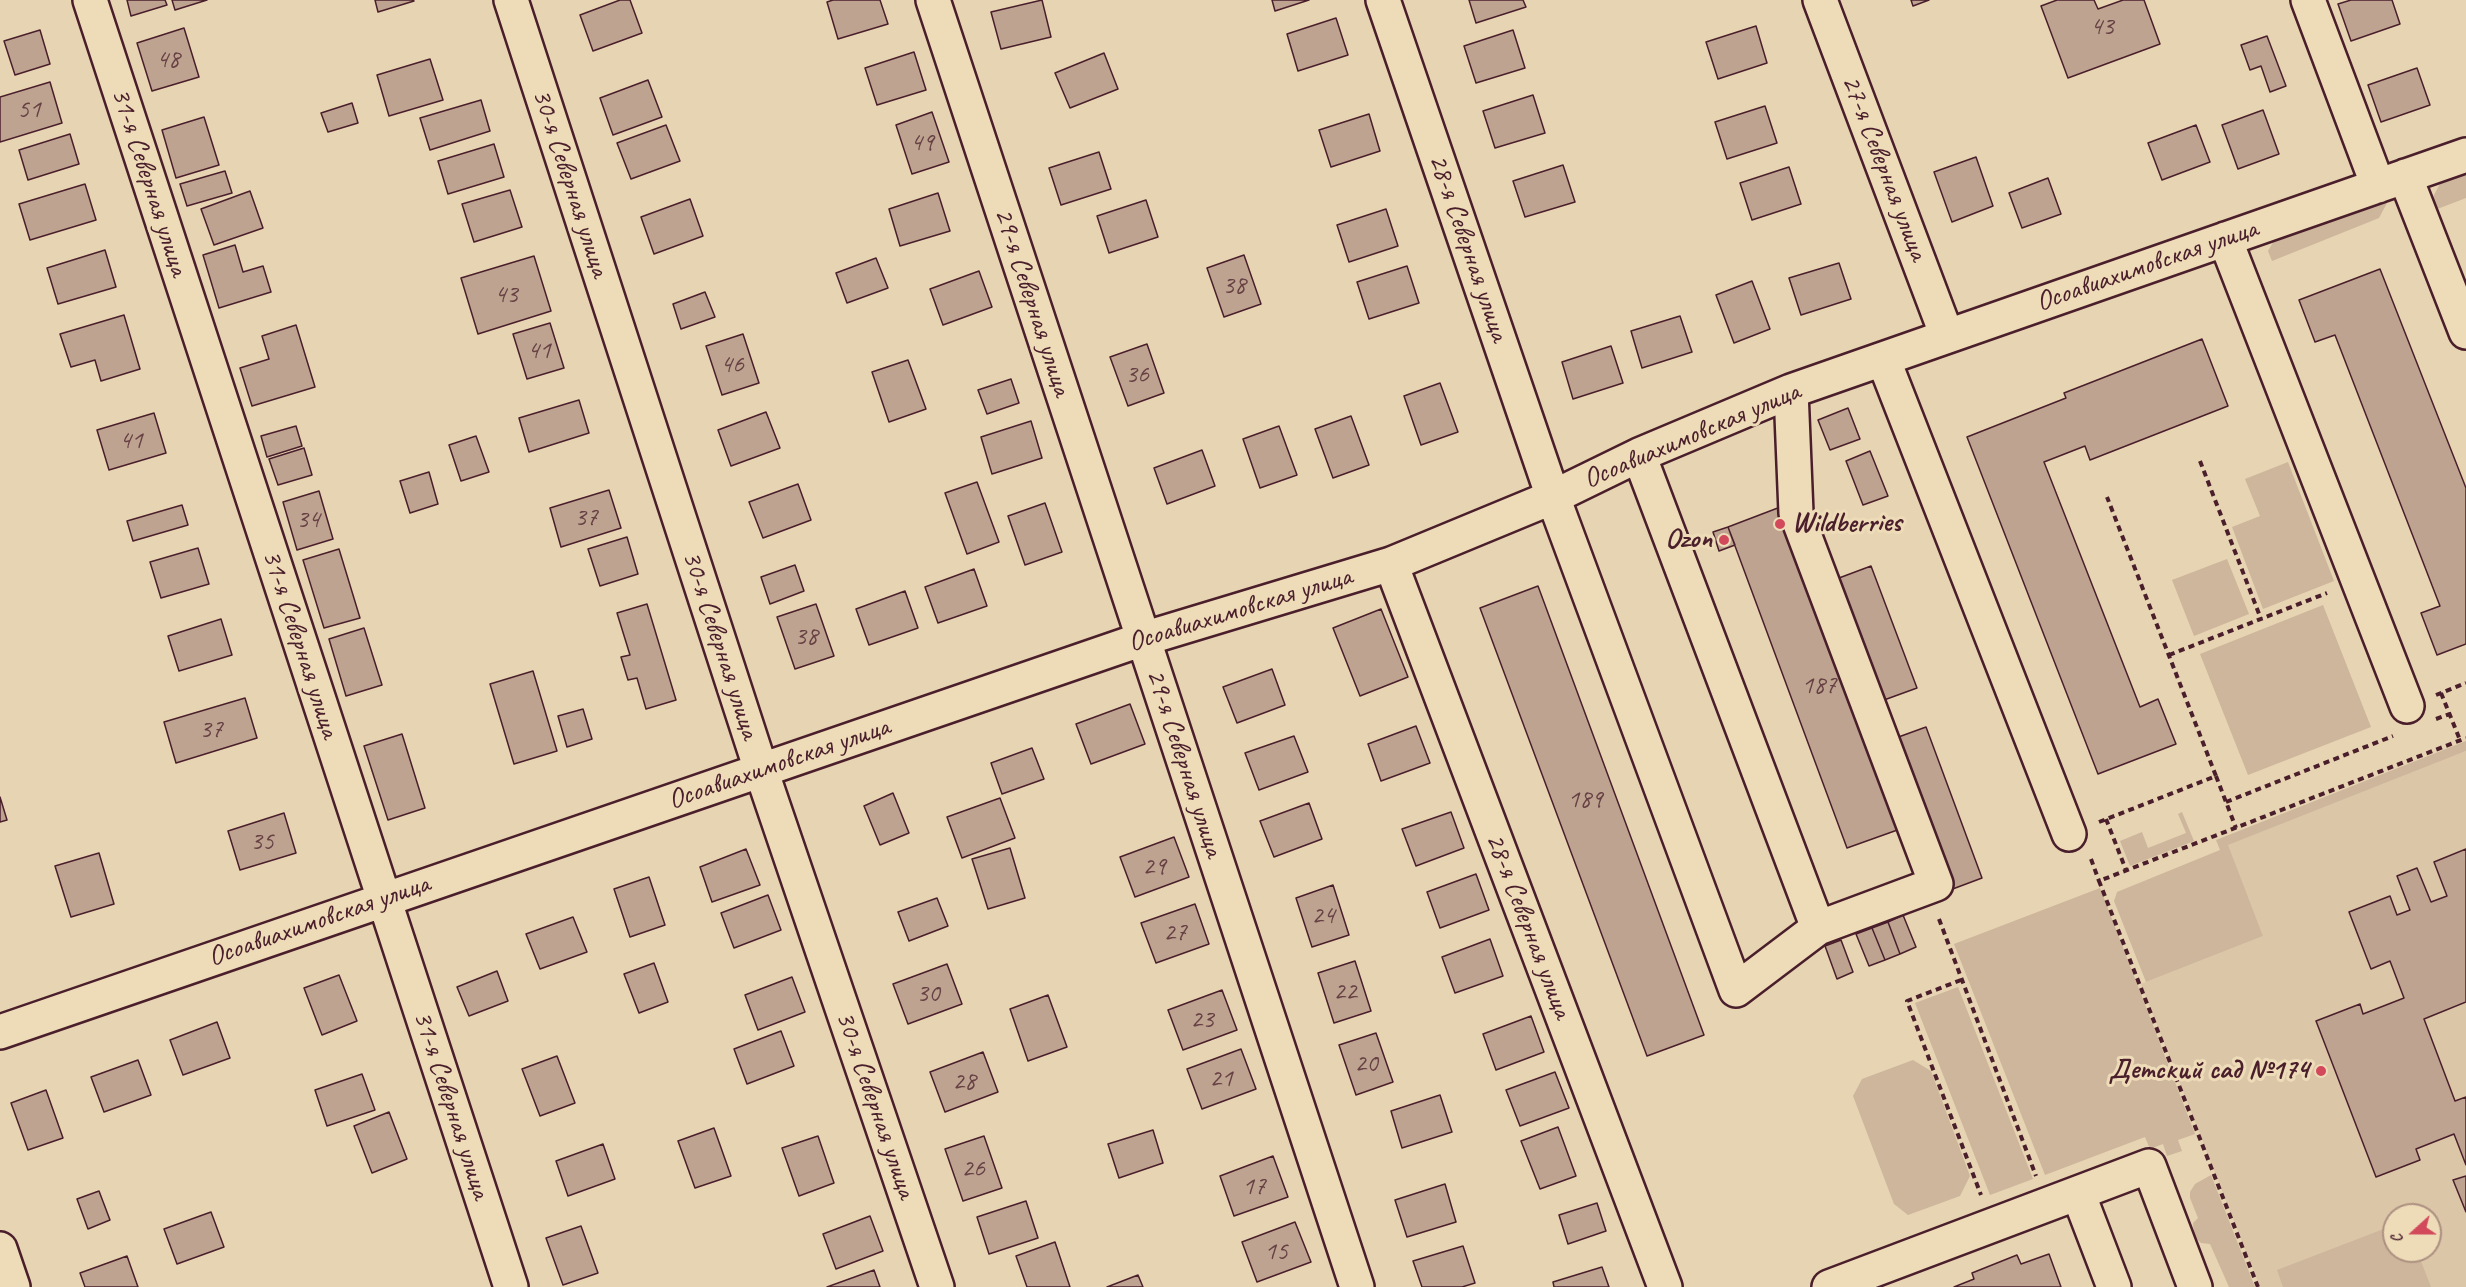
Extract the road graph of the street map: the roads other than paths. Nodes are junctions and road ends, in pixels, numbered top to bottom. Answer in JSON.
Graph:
{"nodes":[{"id":1,"x":90,"y":0,"type":"edge"},
{"id":2,"x":511,"y":0,"type":"edge"},
{"id":3,"x":933,"y":0,"type":"edge"},
{"id":4,"x":1383,"y":0,"type":"edge"},
{"id":5,"x":1820,"y":0,"type":"edge"},
{"id":6,"x":2308,"y":0,"type":"edge"},
{"id":7,"x":2466,"y":155,"type":"edge"},
{"id":8,"x":2392,"y":181,"type":"junction"},
{"id":9,"x":2225,"y":238,"type":"junction"},
{"id":10,"x":2466,"y":332,"type":"edge"},
{"id":11,"x":1947,"y":336,"type":"junction"},
{"id":12,"x":1884,"y":360,"type":"junction"},
{"id":13,"x":1791,"y":391,"type":"junction"},
{"id":14,"x":1639,"y":455,"type":"junction"},
{"id":15,"x":1553,"y":497,"type":"junction"},
{"id":16,"x":1391,"y":564,"type":"junction"},
{"id":17,"x":1143,"y":639,"type":"junction"},
{"id":18,"x":2410,"y":721,"type":"road end"},
{"id":19,"x":760,"y":770,"type":"junction"},
{"id":20,"x":2069,"y":834,"type":"road end"},
{"id":21,"x":383,"y":899,"type":"junction"},
{"id":22,"x":1818,"y":928,"type":"junction"},
{"id":23,"x":0,"y":1032,"type":"edge"},
{"id":24,"x":2078,"y":1193,"type":"junction"},
{"id":25,"x":0,"y":1249,"type":"edge"},
{"id":26,"x":13,"y":1287,"type":"edge"},
{"id":27,"x":511,"y":1287,"type":"edge"},
{"id":28,"x":938,"y":1287,"type":"edge"},
{"id":29,"x":1356,"y":1287,"type":"edge"},
{"id":30,"x":1665,"y":1287,"type":"edge"},
{"id":31,"x":1829,"y":1287,"type":"edge"},
{"id":32,"x":2114,"y":1287,"type":"edge"},
{"id":33,"x":2195,"y":1287,"type":"edge"}],
"edges":[{"from":1,"to":21,"type":"street","name":"31-я Северная улица"},
{"from":2,"to":19,"type":"street","name":"30-я Северная улица"},
{"from":3,"to":17,"type":"street","name":"29-я Северная улица"},
{"from":4,"to":15,"type":"street","name":"28-я Северная улица"},
{"from":5,"to":11,"type":"street","name":"27-я Северная улица"},
{"from":6,"to":8,"type":"street"},
{"from":7,"to":8,"type":"street","name":"Осоавиахимовская улица"},
{"from":8,"to":9,"type":"street","name":"Осоавиахимовская улица"},
{"from":8,"to":10,"type":"street"},
{"from":9,"to":11,"type":"street","name":"Осоавиахимовская улица"},
{"from":9,"to":18,"type":"street"},
{"from":11,"to":12,"type":"street","name":"Осоавиахимовская улица"},
{"from":12,"to":13,"type":"street","name":"Осоавиахимовская улица"},
{"from":12,"to":20,"type":"street"},
{"from":13,"to":14,"type":"street","name":"Осоавиахимовская улица"},
{"from":13,"to":22,"type":"street"},
{"from":14,"to":15,"type":"street","name":"Осоавиахимовская улица"},
{"from":14,"to":22,"type":"street"},
{"from":15,"to":16,"type":"street","name":"Осоавиахимовская улица"},
{"from":15,"to":22,"type":"street","name":"28-я Северная улица"},
{"from":16,"to":17,"type":"street","name":"Осоавиахимовская улица"},
{"from":16,"to":30,"type":"street","name":"28-я Северная улица"},
{"from":17,"to":19,"type":"street","name":"Осоавиахимовская улица"},
{"from":17,"to":29,"type":"street","name":"29-я Северная улица"},
{"from":19,"to":21,"type":"street","name":"Осоавиахимовская улица"},
{"from":19,"to":28,"type":"street","name":"30-я Северная улица"},
{"from":21,"to":23,"type":"street","name":"Осоавиахимовская улица"},
{"from":21,"to":27,"type":"street","name":"31-я Северная улица"},
{"from":24,"to":31,"type":"street"},
{"from":24,"to":32,"type":"street"},
{"from":24,"to":33,"type":"street"},
{"from":25,"to":26,"type":"street"}]}
